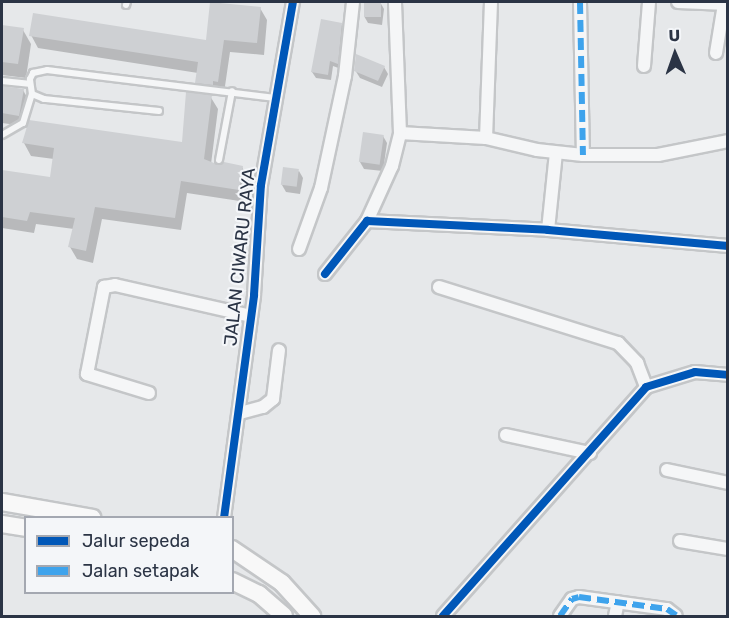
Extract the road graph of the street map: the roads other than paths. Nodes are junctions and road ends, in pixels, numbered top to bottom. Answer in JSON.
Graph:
{"nodes":[{"id":1,"x":293,"y":2,"type":"edge"},
{"id":2,"x":353,"y":2,"type":"edge"},
{"id":3,"x":395,"y":2,"type":"edge"},
{"id":4,"x":490,"y":2,"type":"edge"},
{"id":5,"x":580,"y":2,"type":"edge"},
{"id":6,"x":649,"y":2,"type":"edge"},
{"id":7,"x":678,"y":2,"type":"edge"},
{"id":8,"x":725,"y":4,"type":"edge"},
{"id":9,"x":716,"y":53,"type":"dead end"},
{"id":10,"x":644,"y":66,"type":"dead end"},
{"id":11,"x":2,"y":81,"type":"edge"},
{"id":12,"x":29,"y":84,"type":"junction"},
{"id":13,"x":232,"y":91,"type":"junction"},
{"id":14,"x":32,"y":94,"type":"junction"},
{"id":15,"x":275,"y":98,"type":"junction"},
{"id":16,"x":159,"y":111,"type":"dead end"},
{"id":17,"x":400,"y":133,"type":"junction"},
{"id":18,"x":2,"y":135,"type":"edge"},
{"id":19,"x":486,"y":138,"type":"junction"},
{"id":20,"x":728,"y":141,"type":"edge"},
{"id":21,"x":556,"y":153,"type":"junction"},
{"id":22,"x":583,"y":154,"type":"junction"},
{"id":23,"x":219,"y":160,"type":"dead end"},
{"id":24,"x":367,"y":221,"type":"junction"},
{"id":25,"x":548,"y":230,"type":"junction"},
{"id":26,"x":728,"y":246,"type":"edge"},
{"id":27,"x":299,"y":249,"type":"dead end"},
{"id":28,"x":325,"y":274,"type":"dead end"},
{"id":29,"x":439,"y":286,"type":"dead end"},
{"id":30,"x":251,"y":316,"type":"junction"},
{"id":31,"x":279,"y":350,"type":"dead end"},
{"id":32,"x":728,"y":375,"type":"edge"},
{"id":33,"x":646,"y":387,"type":"junction"},
{"id":34,"x":149,"y":393,"type":"dead end"},
{"id":35,"x":240,"y":413,"type":"junction"},
{"id":36,"x":506,"y":435,"type":"dead end"},
{"id":37,"x":590,"y":453,"type":"junction"},
{"id":38,"x":667,"y":470,"type":"dead end"},
{"id":39,"x":728,"y":483,"type":"edge"},
{"id":40,"x":2,"y":502,"type":"edge"},
{"id":41,"x":82,"y":516,"type":"edge"},
{"id":42,"x":224,"y":516,"type":"edge"},
{"id":43,"x":2,"y":524,"type":"edge"},
{"id":44,"x":24,"y":528,"type":"edge"},
{"id":45,"x":680,"y":541,"type":"dead end"},
{"id":46,"x":728,"y":549,"type":"edge"},
{"id":47,"x":234,"y":550,"type":"edge"},
{"id":48,"x":234,"y":582,"type":"edge"},
{"id":49,"x":618,"y":603,"type":"junction"},
{"id":50,"x":284,"y":616,"type":"edge"},
{"id":51,"x":312,"y":616,"type":"edge"},
{"id":52,"x":443,"y":616,"type":"edge"},
{"id":53,"x":560,"y":616,"type":"edge"},
{"id":54,"x":615,"y":616,"type":"edge"},
{"id":55,"x":676,"y":616,"type":"edge"}],
"edges":[{"from":1,"to":15,"type":"street","name":"JALAN CIWARU RAYA"},
{"from":2,"to":27,"type":"street"},
{"from":3,"to":17,"type":"street"},
{"from":4,"to":19,"type":"street"},
{"from":5,"to":22,"type":"street"},
{"from":6,"to":10,"type":"street"},
{"from":7,"to":8,"type":"street"},
{"from":8,"to":9,"type":"street"},
{"from":11,"to":12,"type":"lane"},
{"from":12,"to":13,"type":"lane"},
{"from":12,"to":14,"type":"lane"},
{"from":13,"to":15,"type":"lane"},
{"from":13,"to":23,"type":"lane"},
{"from":14,"to":16,"type":"lane"},
{"from":14,"to":18,"type":"lane"},
{"from":15,"to":30,"type":"street","name":"JALAN CIWARU RAYA"},
{"from":17,"to":19,"type":"street"},
{"from":17,"to":24,"type":"street"},
{"from":19,"to":21,"type":"street"},
{"from":20,"to":22,"type":"street"},
{"from":21,"to":22,"type":"street"},
{"from":21,"to":25,"type":"street"},
{"from":24,"to":25,"type":"street"},
{"from":24,"to":28,"type":"street"},
{"from":25,"to":26,"type":"street"},
{"from":29,"to":33,"type":"street"},
{"from":30,"to":34,"type":"street"},
{"from":30,"to":35,"type":"street","name":"JALAN CIWARU RAYA"},
{"from":31,"to":35,"type":"street"},
{"from":32,"to":33,"type":"street"},
{"from":33,"to":37,"type":"street"},
{"from":35,"to":42,"type":"street","name":"JALAN CIWARU RAYA"},
{"from":36,"to":37,"type":"street"},
{"from":37,"to":52,"type":"street"},
{"from":38,"to":39,"type":"street"},
{"from":40,"to":41,"type":"main road"},
{"from":43,"to":44,"type":"main road"},
{"from":45,"to":46,"type":"street"},
{"from":47,"to":51,"type":"main road"},
{"from":48,"to":50,"type":"main road"},
{"from":49,"to":53,"type":"street"},
{"from":49,"to":54,"type":"street"},
{"from":49,"to":55,"type":"street"}]}
